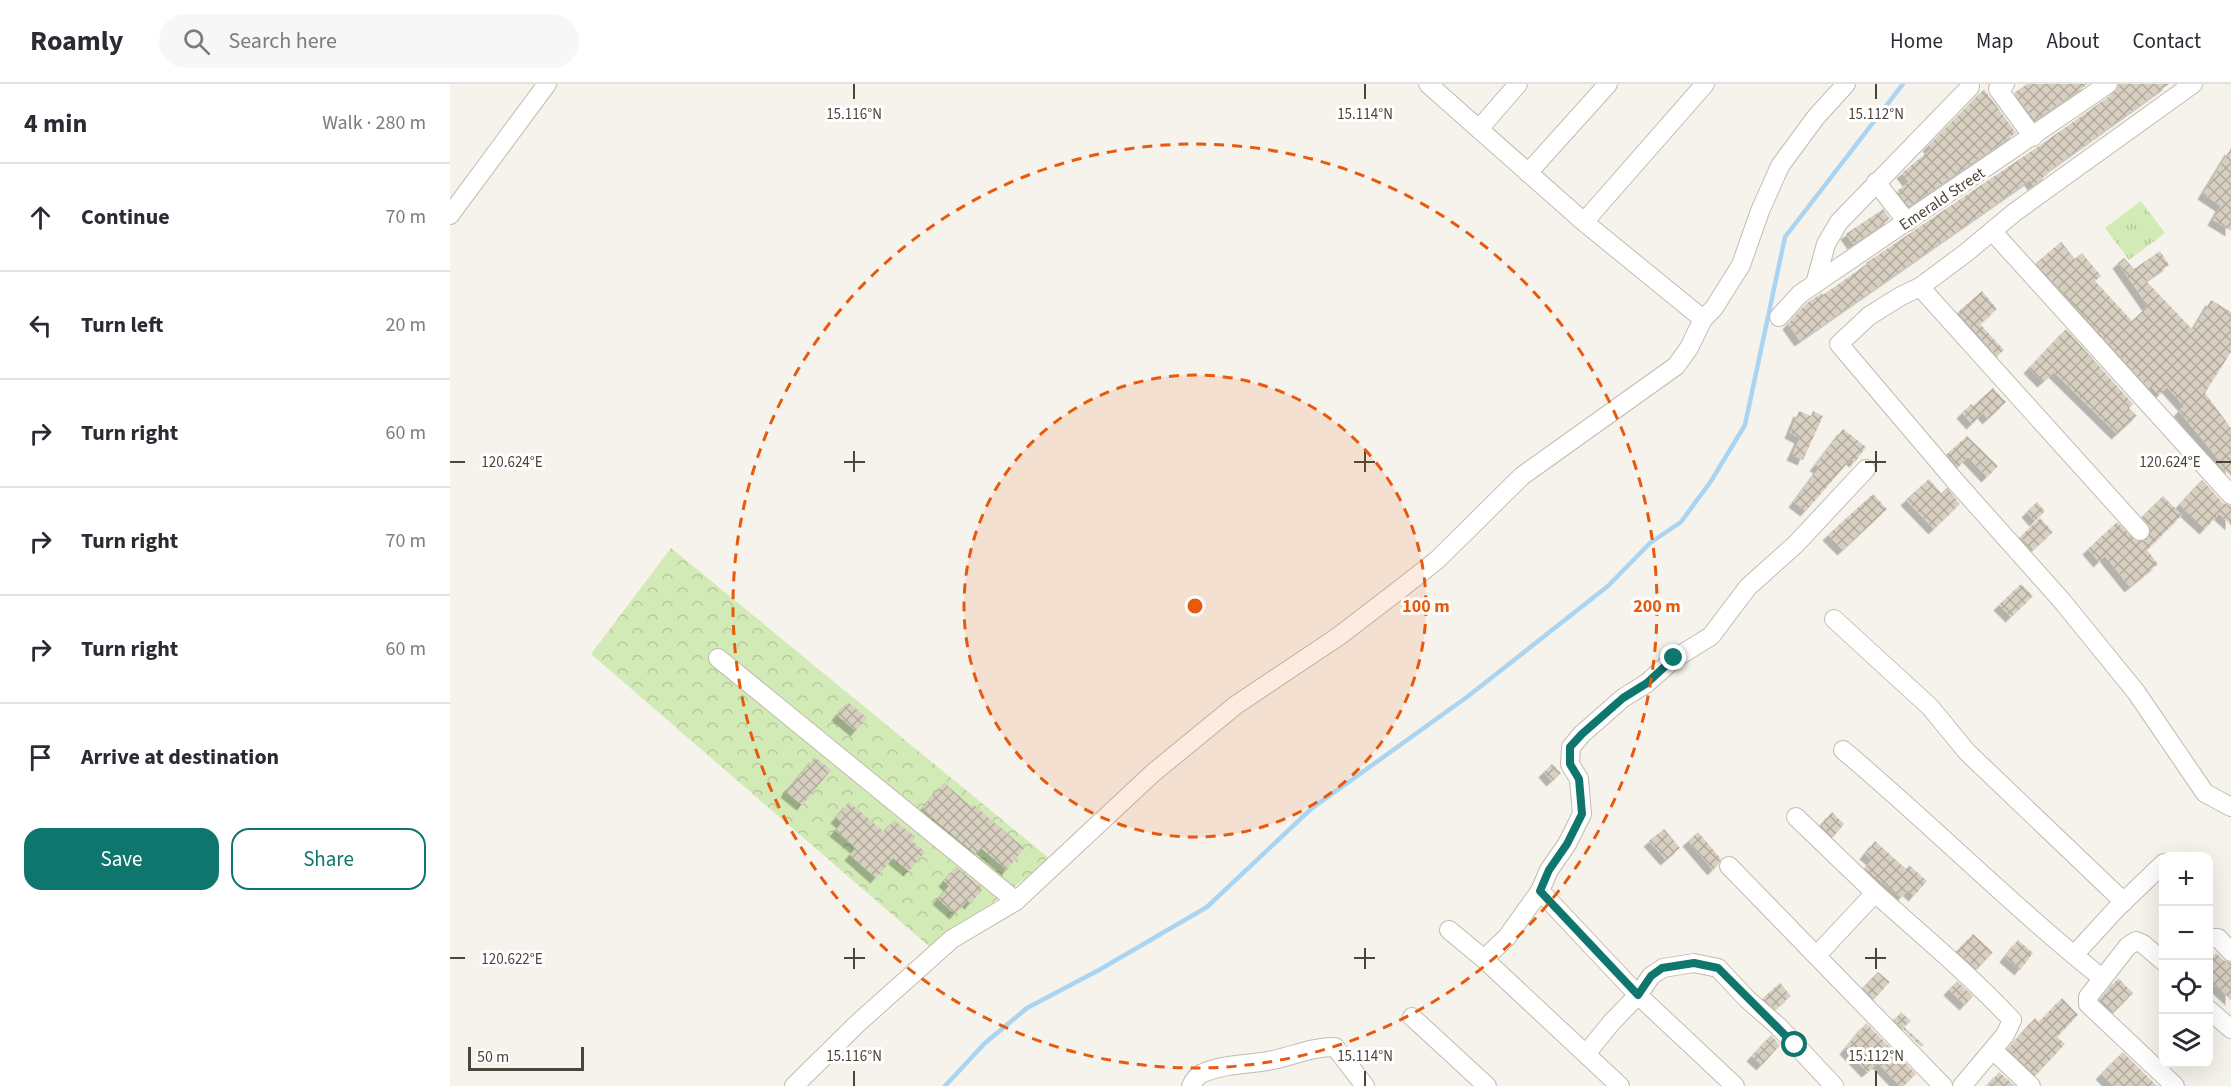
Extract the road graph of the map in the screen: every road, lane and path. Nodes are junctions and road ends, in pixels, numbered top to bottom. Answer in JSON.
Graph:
{"nodes":[{"id":1,"x":547,"y":84,"type":"edge"},
{"id":2,"x":1428,"y":84,"type":"edge"},
{"id":3,"x":1518,"y":84,"type":"edge"},
{"id":4,"x":1608,"y":84,"type":"edge"},
{"id":5,"x":1705,"y":84,"type":"edge"},
{"id":6,"x":1846,"y":84,"type":"edge"},
{"id":7,"x":2005,"y":84,"type":"edge"},
{"id":8,"x":2108,"y":84,"type":"edge"},
{"id":9,"x":2193,"y":84,"type":"edge"},
{"id":10,"x":1970,"y":87,"type":"dead end"},
{"id":11,"x":1479,"y":129,"type":"junction"},
{"id":12,"x":2033,"y":137,"type":"junction"},
{"id":13,"x":1528,"y":173,"type":"junction"},
{"id":14,"x":1876,"y":182,"type":"junction"},
{"id":15,"x":450,"y":215,"type":"edge"},
{"id":16,"x":1584,"y":222,"type":"junction"},
{"id":17,"x":1907,"y":222,"type":"junction"},
{"id":18,"x":1992,"y":231,"type":"junction"},
{"id":19,"x":1815,"y":284,"type":"junction"},
{"id":20,"x":1920,"y":287,"type":"junction"},
{"id":21,"x":1779,"y":316,"type":"dead end"},
{"id":22,"x":1703,"y":319,"type":"junction"},
{"id":23,"x":1866,"y":469,"type":"dead end"},
{"id":24,"x":2231,"y":495,"type":"edge"},
{"id":25,"x":2140,"y":531,"type":"dead end"},
{"id":26,"x":1834,"y":619,"type":"dead end"},
{"id":27,"x":718,"y":658,"type":"dead end"},
{"id":28,"x":1843,"y":750,"type":"dead end"},
{"id":29,"x":2231,"y":807,"type":"edge"},
{"id":30,"x":1796,"y":817,"type":"dead end"},
{"id":31,"x":1730,"y":866,"type":"dead end"},
{"id":32,"x":2159,"y":867,"type":"edge"},
{"id":33,"x":1540,"y":891,"type":"junction"},
{"id":34,"x":1875,"y":892,"type":"junction"},
{"id":35,"x":1016,"y":901,"type":"junction"},
{"id":36,"x":2124,"y":902,"type":"junction"},
{"id":37,"x":1449,"y":930,"type":"dead end"},
{"id":38,"x":2213,"y":938,"type":"edge"},
{"id":39,"x":2231,"y":952,"type":"edge"},
{"id":40,"x":1817,"y":955,"type":"junction"},
{"id":41,"x":2074,"y":955,"type":"junction"},
{"id":42,"x":1484,"y":959,"type":"junction"},
{"id":43,"x":2161,"y":960,"type":"edge"},
{"id":44,"x":2102,"y":978,"type":"junction"},
{"id":45,"x":1638,"y":995,"type":"junction"},
{"id":46,"x":2213,"y":1013,"type":"edge"},
{"id":47,"x":1412,"y":1017,"type":"dead end"},
{"id":48,"x":2231,"y":1029,"type":"edge"},
{"id":49,"x":1993,"y":1050,"type":"junction"},
{"id":50,"x":1586,"y":1054,"type":"junction"},
{"id":51,"x":794,"y":1086,"type":"edge"},
{"id":52,"x":1191,"y":1086,"type":"edge"},
{"id":53,"x":1365,"y":1086,"type":"edge"},
{"id":54,"x":1487,"y":1086,"type":"edge"},
{"id":55,"x":1620,"y":1086,"type":"edge"},
{"id":56,"x":1735,"y":1086,"type":"edge"},
{"id":57,"x":1834,"y":1086,"type":"edge"},
{"id":58,"x":1943,"y":1086,"type":"edge"},
{"id":59,"x":1962,"y":1086,"type":"edge"},
{"id":60,"x":2031,"y":1086,"type":"edge"},
{"id":61,"x":2175,"y":1086,"type":"edge"}],
"edges":[{"from":1,"to":15,"type":"street"},
{"from":2,"to":11,"type":"street"},
{"from":3,"to":11,"type":"street"},
{"from":4,"to":13,"type":"street"},
{"from":5,"to":16,"type":"street"},
{"from":6,"to":22,"type":"street"},
{"from":7,"to":12,"type":"street"},
{"from":8,"to":12,"type":"street","name":"Emerald Street"},
{"from":9,"to":18,"type":"street"},
{"from":10,"to":14,"type":"street"},
{"from":11,"to":13,"type":"street"},
{"from":12,"to":17,"type":"street","name":"Emerald Street"},
{"from":13,"to":16,"type":"street"},
{"from":14,"to":17,"type":"street"},
{"from":14,"to":19,"type":"street"},
{"from":16,"to":22,"type":"street"},
{"from":17,"to":19,"type":"street","name":"Emerald Street"},
{"from":18,"to":20,"type":"street"},
{"from":18,"to":24,"type":"street"},
{"from":19,"to":21,"type":"street","name":"Emerald Street"},
{"from":20,"to":25,"type":"street"},
{"from":20,"to":29,"type":"street"},
{"from":22,"to":35,"type":"street"},
{"from":23,"to":33,"type":"street"},
{"from":26,"to":36,"type":"street"},
{"from":27,"to":35,"type":"street"},
{"from":28,"to":41,"type":"street"},
{"from":30,"to":34,"type":"street"},
{"from":31,"to":40,"type":"street"},
{"from":32,"to":36,"type":"street"},
{"from":33,"to":42,"type":"street"},
{"from":33,"to":45,"type":"street"},
{"from":34,"to":40,"type":"street"},
{"from":34,"to":49,"type":"street"},
{"from":35,"to":51,"type":"street"},
{"from":36,"to":41,"type":"street"},
{"from":37,"to":42,"type":"street"},
{"from":38,"to":39,"type":"street"},
{"from":40,"to":58,"type":"street"},
{"from":41,"to":44,"type":"street"},
{"from":42,"to":50,"type":"street"},
{"from":43,"to":44,"type":"street"},
{"from":44,"to":61,"type":"street"},
{"from":45,"to":50,"type":"street"},
{"from":45,"to":56,"type":"street"},
{"from":45,"to":57,"type":"street"},
{"from":46,"to":48,"type":"street"},
{"from":47,"to":54,"type":"street"},
{"from":49,"to":59,"type":"street"},
{"from":49,"to":60,"type":"street"},
{"from":50,"to":55,"type":"street"},
{"from":52,"to":53,"type":"street"}]}
